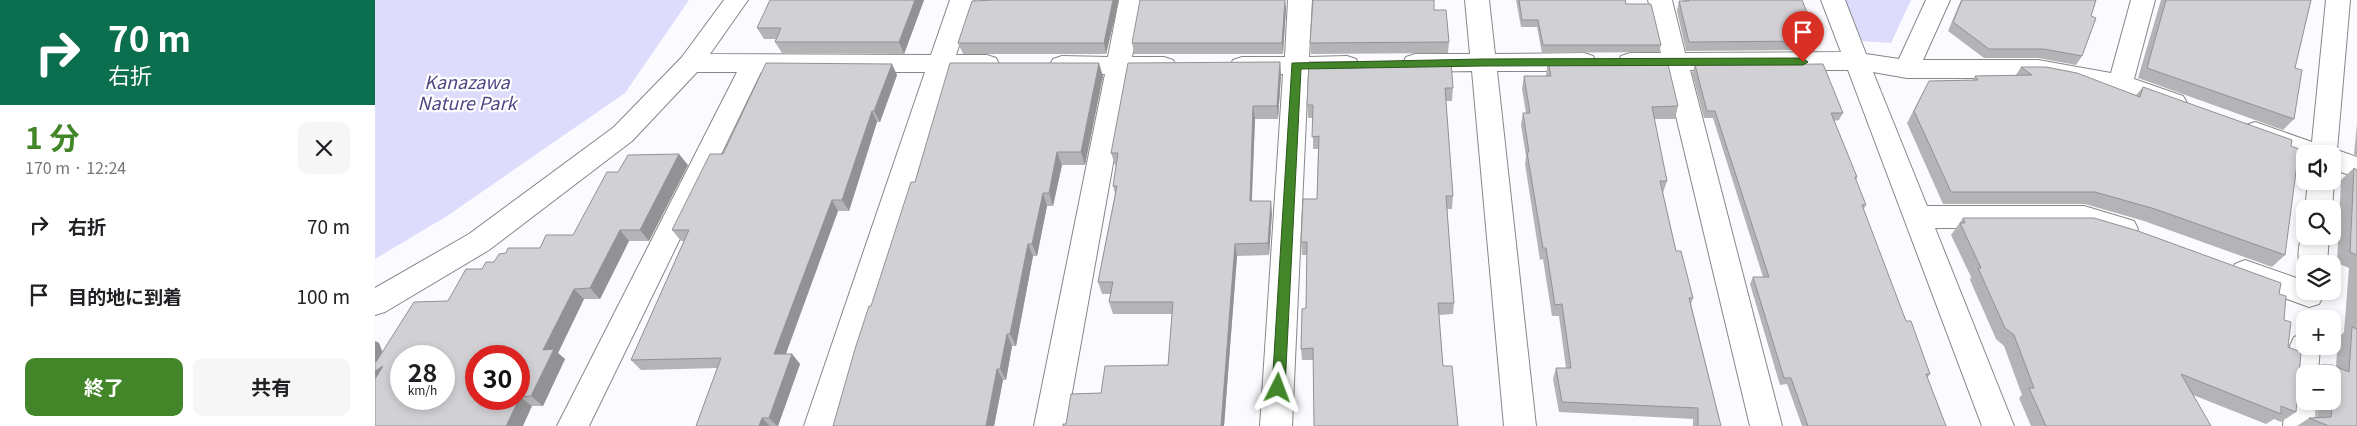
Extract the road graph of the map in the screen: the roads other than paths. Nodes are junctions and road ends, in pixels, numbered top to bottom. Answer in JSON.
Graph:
{"nodes":[{"id":1,"x":736,"y":0,"type":"edge"},
{"id":2,"x":962,"y":0,"type":"edge"},
{"id":3,"x":1131,"y":0,"type":"edge"},
{"id":4,"x":1299,"y":0,"type":"edge"},
{"id":5,"x":1477,"y":0,"type":"edge"},
{"id":6,"x":1659,"y":0,"type":"edge"},
{"id":7,"x":1833,"y":0,"type":"edge"},
{"id":8,"x":1938,"y":0,"type":"edge"},
{"id":9,"x":2143,"y":0,"type":"edge"},
{"id":10,"x":2338,"y":0,"type":"edge"},
{"id":11,"x":1482,"y":62,"type":"junction"},
{"id":12,"x":1675,"y":62,"type":"junction"},
{"id":13,"x":1858,"y":62,"type":"junction"},
{"id":14,"x":691,"y":63,"type":"junction"},
{"id":15,"x":941,"y":63,"type":"junction"},
{"id":16,"x":753,"y":64,"type":"junction"},
{"id":17,"x":1010,"y":64,"type":"edge"},
{"id":18,"x":1040,"y":65,"type":"edge"},
{"id":19,"x":1119,"y":66,"type":"junction"},
{"id":20,"x":1188,"y":66,"type":"edge"},
{"id":21,"x":1217,"y":66,"type":"edge"},
{"id":22,"x":1296,"y":66,"type":"junction"},
{"id":23,"x":1907,"y":69,"type":"junction"},
{"id":24,"x":2120,"y":84,"type":"junction"},
{"id":25,"x":2195,"y":110,"type":"edge"},
{"id":26,"x":2233,"y":124,"type":"edge"},
{"id":27,"x":2325,"y":145,"type":"edge"},
{"id":28,"x":2296,"y":146,"type":"edge"},
{"id":29,"x":2341,"y":162,"type":"edge"},
{"id":30,"x":2357,"y":168,"type":"edge"},
{"id":31,"x":1916,"y":217,"type":"junction"},
{"id":32,"x":2151,"y":238,"type":"edge"},
{"id":33,"x":2226,"y":265,"type":"edge"},
{"id":34,"x":2309,"y":302,"type":"edge"},
{"id":35,"x":375,"y":303,"type":"edge"},
{"id":36,"x":2304,"y":355,"type":"edge"},
{"id":37,"x":573,"y":426,"type":"edge"},
{"id":38,"x":820,"y":426,"type":"edge"},
{"id":39,"x":1050,"y":426,"type":"edge"},
{"id":40,"x":1276,"y":426,"type":"edge"},
{"id":41,"x":1520,"y":426,"type":"edge"},
{"id":42,"x":1766,"y":426,"type":"edge"},
{"id":43,"x":1999,"y":426,"type":"edge"},
{"id":44,"x":2299,"y":426,"type":"edge"}],
"edges":[{"from":1,"to":14,"type":"street"},
{"from":2,"to":15,"type":"street"},
{"from":3,"to":19,"type":"street"},
{"from":4,"to":22,"type":"street"},
{"from":5,"to":11,"type":"street"},
{"from":6,"to":12,"type":"street"},
{"from":7,"to":13,"type":"street"},
{"from":8,"to":23,"type":"street"},
{"from":9,"to":24,"type":"street"},
{"from":10,"to":27,"type":"street"},
{"from":11,"to":12,"type":"street"},
{"from":11,"to":22,"type":"street"},
{"from":11,"to":41,"type":"street"},
{"from":12,"to":13,"type":"street"},
{"from":12,"to":42,"type":"street"},
{"from":13,"to":23,"type":"street"},
{"from":13,"to":31,"type":"street"},
{"from":14,"to":16,"type":"street"},
{"from":14,"to":35,"type":"street"},
{"from":15,"to":16,"type":"street"},
{"from":15,"to":17,"type":"street"},
{"from":15,"to":38,"type":"street"},
{"from":16,"to":37,"type":"street"},
{"from":18,"to":19,"type":"street"},
{"from":19,"to":20,"type":"street"},
{"from":19,"to":39,"type":"street"},
{"from":21,"to":22,"type":"street"},
{"from":22,"to":40,"type":"street"},
{"from":23,"to":24,"type":"street"},
{"from":24,"to":25,"type":"street"},
{"from":26,"to":28,"type":"street"},
{"from":29,"to":30,"type":"street"},
{"from":31,"to":32,"type":"street"},
{"from":31,"to":43,"type":"street"},
{"from":33,"to":34,"type":"street"},
{"from":36,"to":44,"type":"street"}]}
